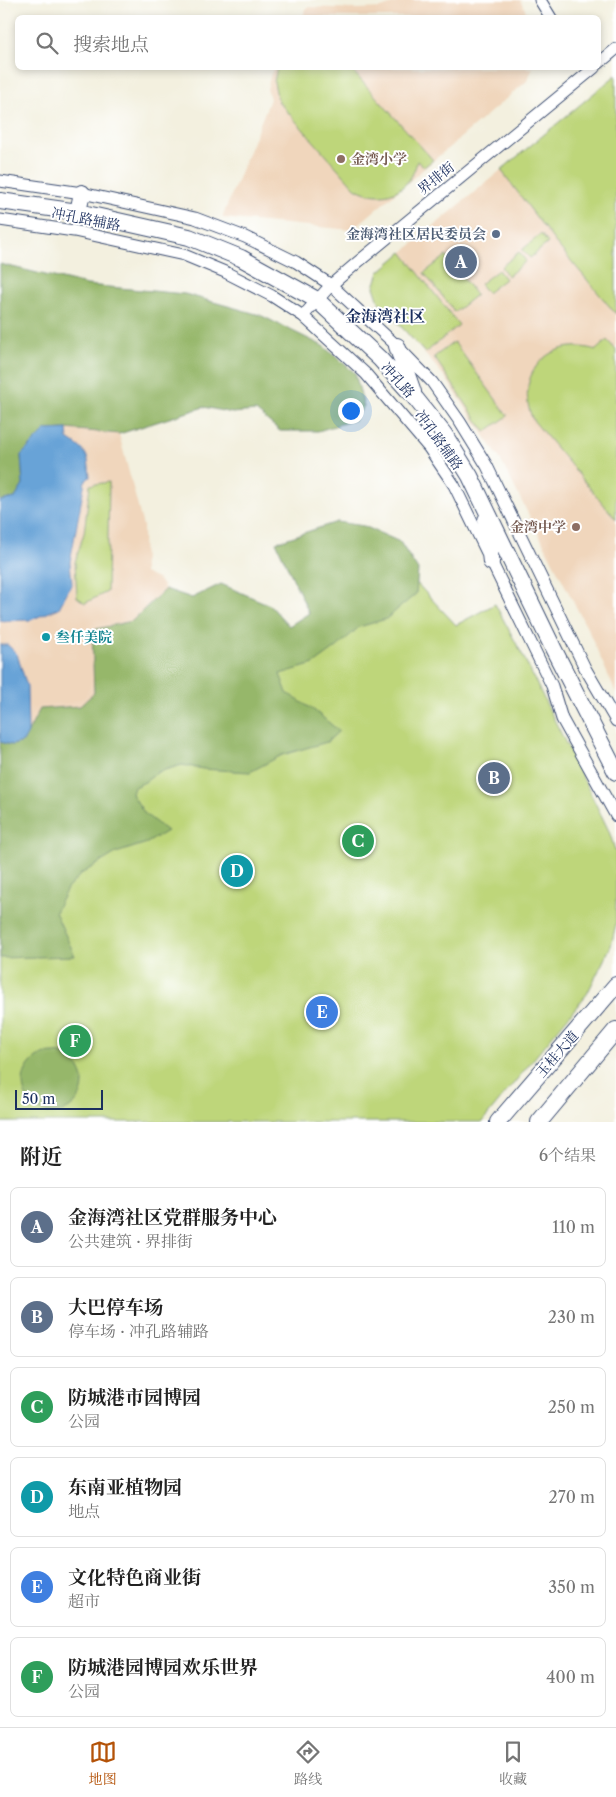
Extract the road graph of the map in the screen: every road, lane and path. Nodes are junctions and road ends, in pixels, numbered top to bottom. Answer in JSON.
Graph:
{"nodes":[{"id":1,"x":540,"y":0,"type":"edge"},
{"id":2,"x":549,"y":15,"type":"edge"},
{"id":3,"x":616,"y":49,"type":"edge"},
{"id":4,"x":601,"y":62,"type":"edge"},
{"id":5,"x":587,"y":70,"type":"edge"},
{"id":6,"x":0,"y":181,"type":"edge"},
{"id":7,"x":82,"y":194,"type":"junction"},
{"id":8,"x":0,"y":201,"type":"edge"},
{"id":9,"x":78,"y":212,"type":"junction"},
{"id":10,"x":0,"y":220,"type":"edge"},
{"id":11,"x":331,"y":285,"type":"junction"},
{"id":12,"x":316,"y":300,"type":"junction"},
{"id":13,"x":303,"y":316,"type":"junction"},
{"id":14,"x":398,"y":346,"type":"junction"},
{"id":15,"x":416,"y":399,"type":"junction"},
{"id":16,"x":485,"y":508,"type":"junction"},
{"id":17,"x":491,"y":562,"type":"junction"},
{"id":18,"x":616,"y":721,"type":"edge"},
{"id":19,"x":616,"y":772,"type":"edge"},
{"id":20,"x":616,"y":816,"type":"edge"},
{"id":21,"x":614,"y":985,"type":"edge"},
{"id":22,"x":616,"y":1030,"type":"edge"},
{"id":23,"x":499,"y":1122,"type":"edge"},
{"id":24,"x":539,"y":1122,"type":"edge"}],
"edges":[{"from":1,"to":2,"type":"street"},
{"from":3,"to":4,"type":"street"},
{"from":5,"to":11,"type":"street","name":"界排街"},
{"from":6,"to":7,"type":"street","name":"冲孔路辅路"},
{"from":7,"to":9,"type":"main road"},
{"from":7,"to":11,"type":"street","name":"冲孔路辅路"},
{"from":8,"to":9,"type":"main road","name":"冲孔路"},
{"from":9,"to":12,"type":"main road","name":"冲孔路"},
{"from":10,"to":13,"type":"street","name":"冲孔路辅路"},
{"from":11,"to":12,"type":"street","name":"界排街"},
{"from":11,"to":14,"type":"street","name":"冲孔路辅路"},
{"from":12,"to":13,"type":"street","name":"界排街"},
{"from":12,"to":15,"type":"main road","name":"冲孔路"},
{"from":13,"to":17,"type":"street","name":"冲孔路辅路"},
{"from":14,"to":15,"type":"main road"},
{"from":14,"to":18,"type":"street","name":"冲孔路辅路"},
{"from":15,"to":16,"type":"main road","name":"冲孔路"},
{"from":16,"to":17,"type":"main road"},
{"from":16,"to":19,"type":"main road","name":"冲孔路"},
{"from":17,"to":20,"type":"street","name":"冲孔路辅路"},
{"from":21,"to":23,"type":"main road","name":"玉桂大道"},
{"from":22,"to":24,"type":"main road"}]}
